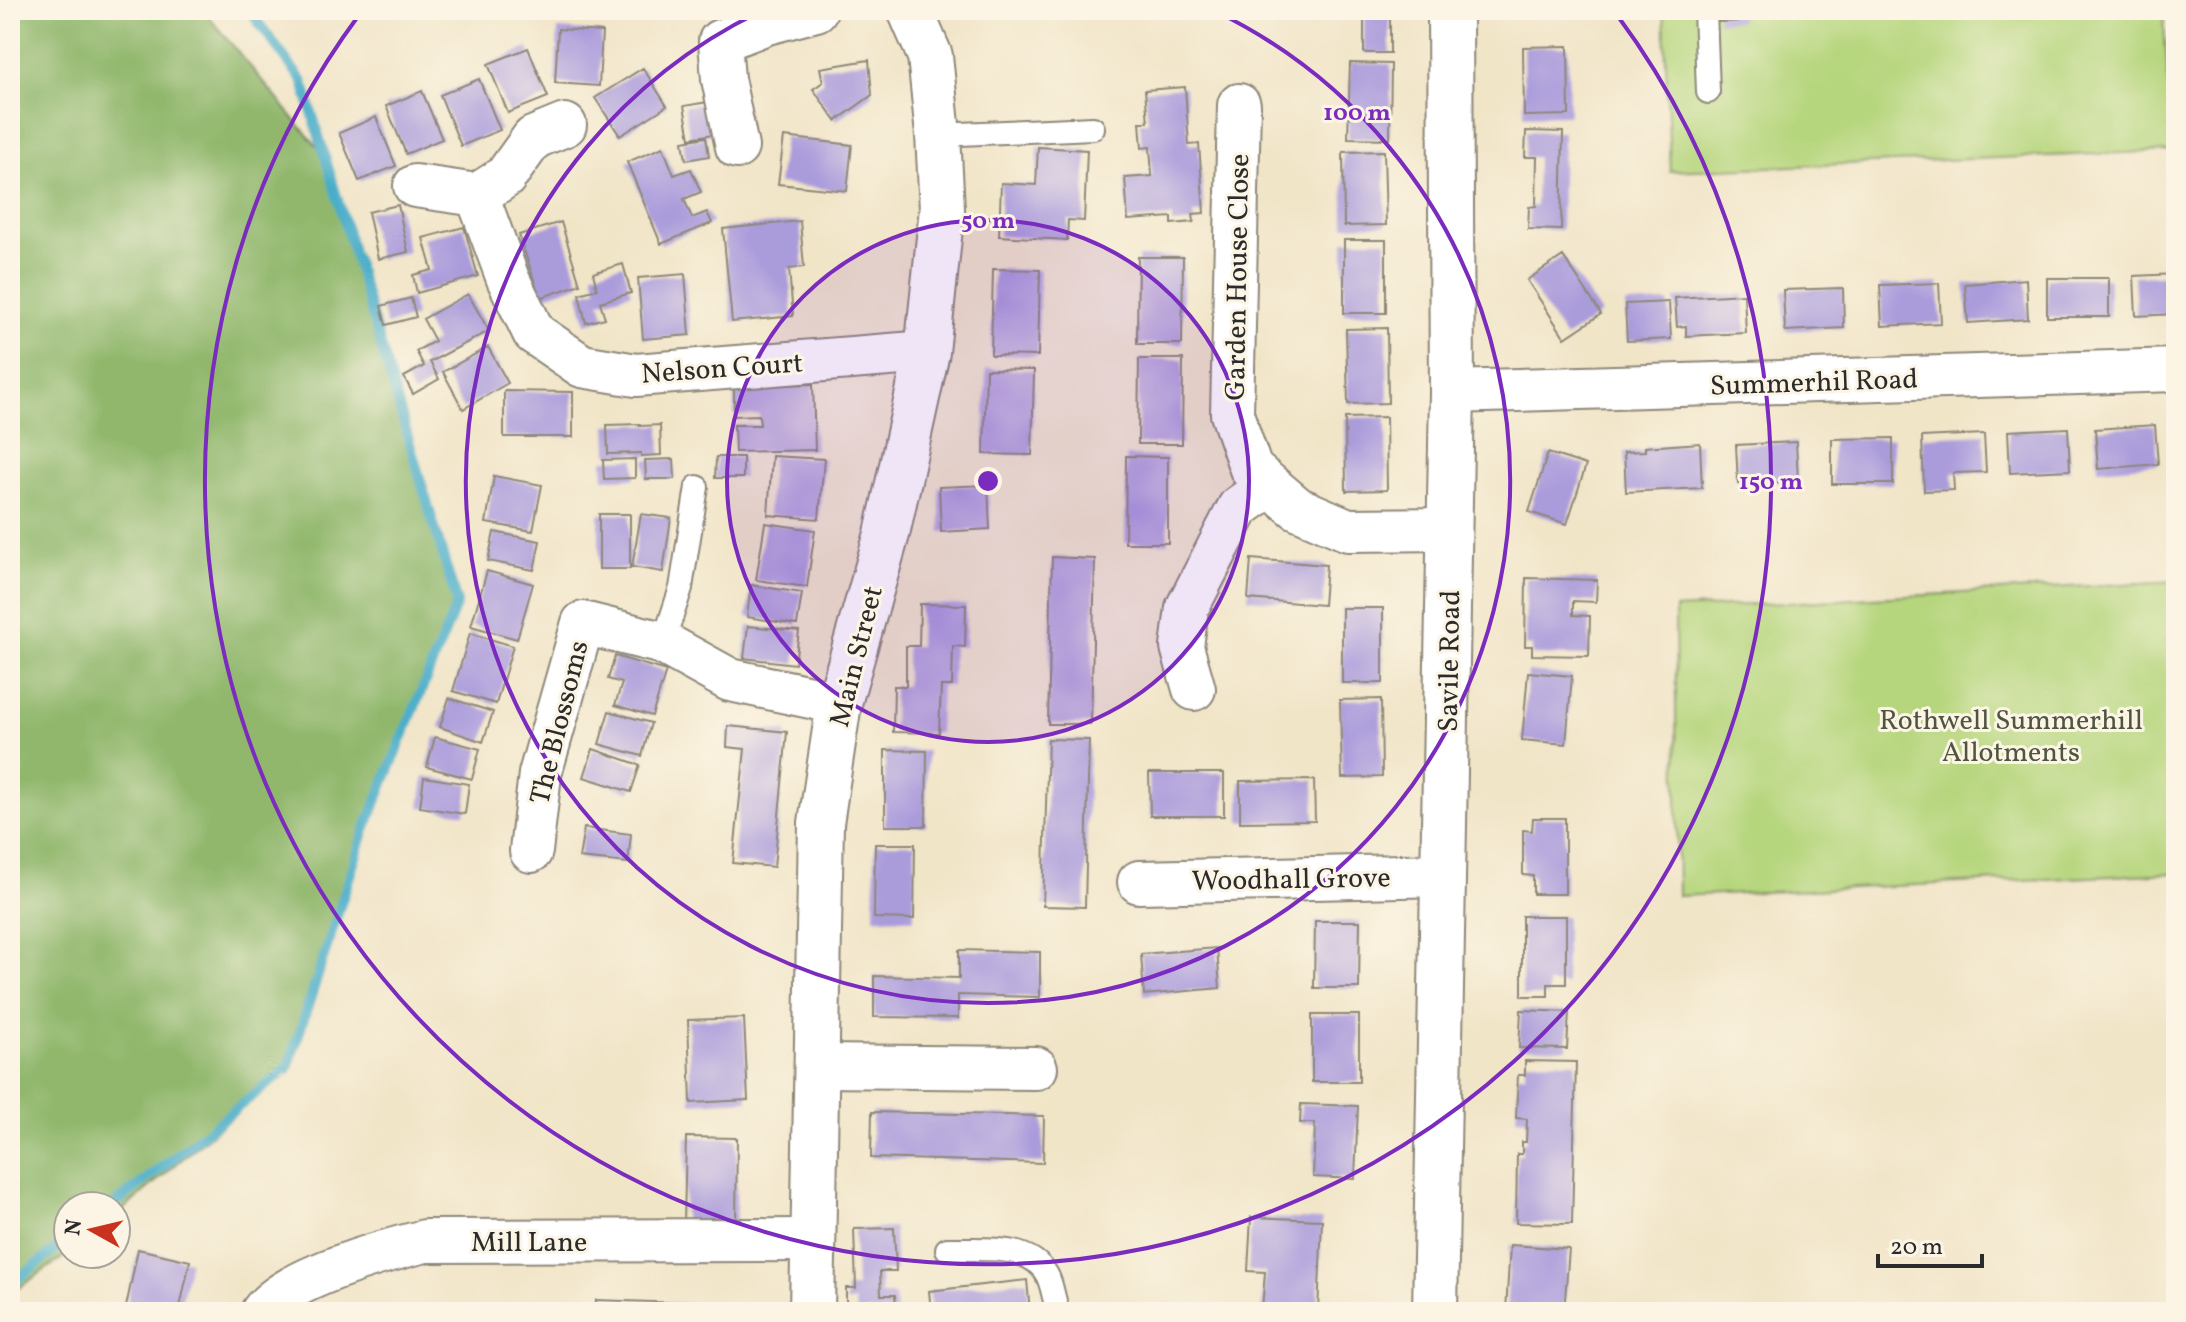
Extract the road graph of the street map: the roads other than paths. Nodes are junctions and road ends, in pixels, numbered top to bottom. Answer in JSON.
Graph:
{"nodes":[{"id":1,"x":816,"y":10,"type":"edge"},
{"id":2,"x":910,"y":10,"type":"edge"},
{"id":3,"x":1450,"y":10,"type":"edge"},
{"id":4,"x":1705,"y":10,"type":"edge"},
{"id":5,"x":1708,"y":92,"type":"dead end"},
{"id":6,"x":1239,"y":105,"type":"dead end"},
{"id":7,"x":565,"y":125,"type":"dead end"},
{"id":8,"x":1093,"y":128,"type":"dead end"},
{"id":9,"x":938,"y":135,"type":"junction"},
{"id":10,"x":737,"y":147,"type":"dead end"},
{"id":11,"x":415,"y":186,"type":"dead end"},
{"id":12,"x":477,"y":195,"type":"junction"},
{"id":13,"x":927,"y":352,"type":"junction"},
{"id":14,"x":2176,"y":370,"type":"edge"},
{"id":15,"x":1452,"y":392,"type":"junction"},
{"id":16,"x":1270,"y":485,"type":"junction"},
{"id":17,"x":697,"y":487,"type":"dead end"},
{"id":18,"x":1450,"y":529,"type":"junction"},
{"id":19,"x":663,"y":643,"type":"junction"},
{"id":20,"x":1194,"y":689,"type":"dead end"},
{"id":21,"x":839,"y":703,"type":"junction"},
{"id":22,"x":531,"y":851,"type":"dead end"},
{"id":23,"x":1444,"y":875,"type":"junction"},
{"id":24,"x":1139,"y":882,"type":"dead end"},
{"id":25,"x":816,"y":1066,"type":"junction"},
{"id":26,"x":1036,"y":1068,"type":"dead end"},
{"id":27,"x":814,"y":1240,"type":"junction"},
{"id":28,"x":947,"y":1249,"type":"dead end"},
{"id":29,"x":262,"y":1312,"type":"edge"},
{"id":30,"x":812,"y":1312,"type":"edge"},
{"id":31,"x":1059,"y":1312,"type":"edge"},
{"id":32,"x":1435,"y":1312,"type":"edge"}],
"edges":[{"from":1,"to":10,"type":"street"},
{"from":2,"to":9,"type":"street","name":"Main Street"},
{"from":3,"to":15,"type":"street","name":"Savile Road"},
{"from":4,"to":5,"type":"lane"},
{"from":6,"to":16,"type":"street","name":"Garden House Close"},
{"from":7,"to":12,"type":"street"},
{"from":8,"to":9,"type":"lane"},
{"from":9,"to":13,"type":"street","name":"Main Street"},
{"from":11,"to":12,"type":"street"},
{"from":12,"to":13,"type":"street","name":"Nelson Court"},
{"from":13,"to":21,"type":"street","name":"Main Street"},
{"from":14,"to":15,"type":"street","name":"Summerhil Road"},
{"from":15,"to":18,"type":"street","name":"Savile Road"},
{"from":16,"to":18,"type":"street","name":"Garden House Close"},
{"from":16,"to":20,"type":"street"},
{"from":17,"to":19,"type":"lane"},
{"from":18,"to":23,"type":"street","name":"Savile Road"},
{"from":19,"to":21,"type":"street","name":"The Blossoms"},
{"from":19,"to":22,"type":"street","name":"The Blossoms"},
{"from":21,"to":25,"type":"street","name":"Main Street"},
{"from":23,"to":24,"type":"street","name":"Woodhall Grove"},
{"from":23,"to":32,"type":"street","name":"Savile Road"},
{"from":25,"to":26,"type":"street"},
{"from":25,"to":27,"type":"street","name":"Main Street"},
{"from":27,"to":29,"type":"street","name":"Mill Lane"},
{"from":27,"to":30,"type":"street","name":"Main Street"},
{"from":28,"to":31,"type":"lane"}]}
